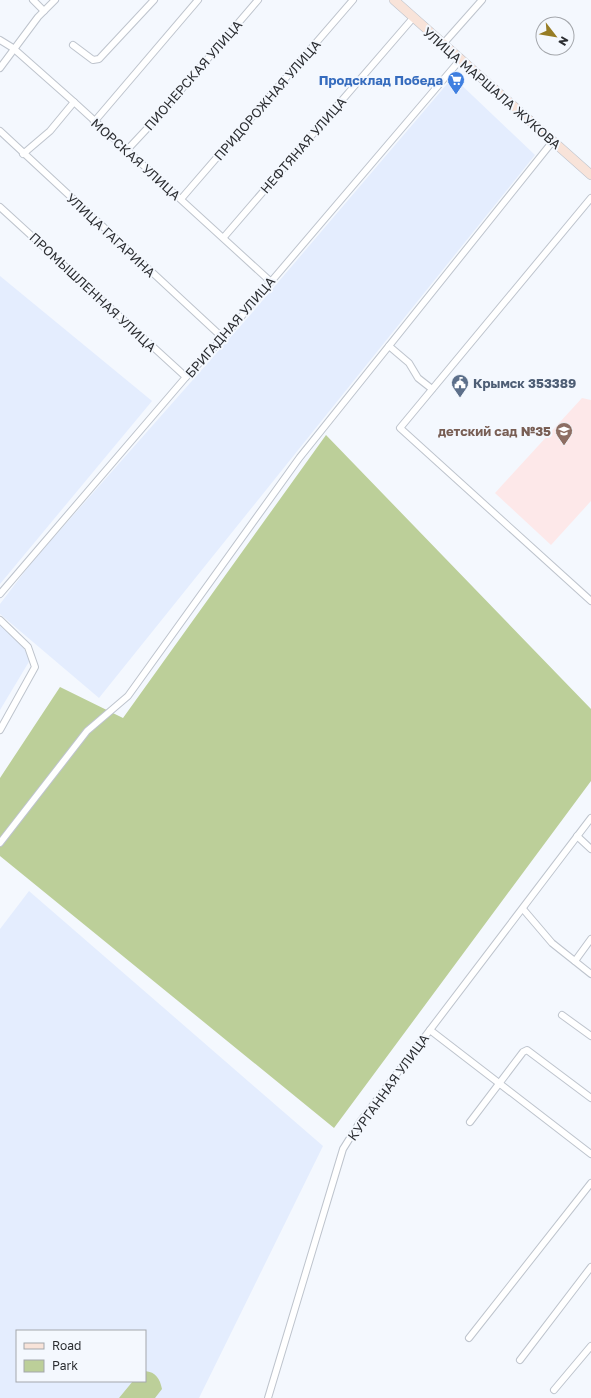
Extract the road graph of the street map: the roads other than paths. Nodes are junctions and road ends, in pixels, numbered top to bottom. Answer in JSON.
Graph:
{"nodes":[{"id":1,"x":33,"y":0,"type":"edge"},
{"id":2,"x":55,"y":0,"type":"edge"},
{"id":3,"x":154,"y":0,"type":"edge"},
{"id":4,"x":198,"y":0,"type":"edge"},
{"id":5,"x":258,"y":0,"type":"edge"},
{"id":6,"x":353,"y":0,"type":"edge"},
{"id":7,"x":394,"y":0,"type":"edge"},
{"id":8,"x":482,"y":0,"type":"edge"},
{"id":9,"x":44,"y":11,"type":"junction"},
{"id":10,"x":414,"y":18,"type":"junction"},
{"id":11,"x":0,"y":40,"type":"edge"},
{"id":12,"x":443,"y":44,"type":"junction"},
{"id":13,"x":73,"y":45,"type":"dead end"},
{"id":14,"x":13,"y":48,"type":"junction"},
{"id":15,"x":460,"y":60,"type":"junction"},
{"id":16,"x":0,"y":68,"type":"edge"},
{"id":17,"x":74,"y":102,"type":"junction"},
{"id":18,"x":94,"y":122,"type":"junction"},
{"id":19,"x":0,"y":132,"type":"edge"},
{"id":20,"x":553,"y":141,"type":"junction"},
{"id":21,"x":127,"y":150,"type":"junction"},
{"id":22,"x":23,"y":154,"type":"junction"},
{"id":23,"x":591,"y":175,"type":"edge"},
{"id":24,"x":591,"y":198,"type":"edge"},
{"id":25,"x":181,"y":199,"type":"junction"},
{"id":26,"x":0,"y":206,"type":"edge"},
{"id":27,"x":224,"y":237,"type":"junction"},
{"id":28,"x":270,"y":281,"type":"junction"},
{"id":29,"x":223,"y":338,"type":"junction"},
{"id":30,"x":389,"y":346,"type":"junction"},
{"id":31,"x":186,"y":377,"type":"junction"},
{"id":32,"x":432,"y":389,"type":"junction"},
{"id":33,"x":0,"y":594,"type":"edge"},
{"id":34,"x":591,"y":601,"type":"edge"},
{"id":35,"x":0,"y":620,"type":"edge"},
{"id":36,"x":0,"y":730,"type":"edge"},
{"id":37,"x":591,"y":818,"type":"edge"},
{"id":38,"x":577,"y":836,"type":"junction"},
{"id":39,"x":0,"y":843,"type":"edge"},
{"id":40,"x":591,"y":849,"type":"edge"},
{"id":41,"x":523,"y":909,"type":"junction"},
{"id":42,"x":591,"y":939,"type":"edge"},
{"id":43,"x":574,"y":961,"type":"junction"},
{"id":44,"x":591,"y":974,"type":"edge"},
{"id":45,"x":562,"y":1014,"type":"dead end"},
{"id":46,"x":430,"y":1030,"type":"junction"},
{"id":47,"x":591,"y":1036,"type":"edge"},
{"id":48,"x":499,"y":1083,"type":"junction"},
{"id":49,"x":591,"y":1098,"type":"edge"},
{"id":50,"x":470,"y":1122,"type":"dead end"},
{"id":51,"x":591,"y":1154,"type":"edge"},
{"id":52,"x":591,"y":1183,"type":"edge"},
{"id":53,"x":591,"y":1267,"type":"edge"},
{"id":54,"x":469,"y":1338,"type":"dead end"},
{"id":55,"x":591,"y":1348,"type":"edge"},
{"id":56,"x":520,"y":1360,"type":"dead end"},
{"id":57,"x":554,"y":1390,"type":"dead end"},
{"id":58,"x":268,"y":1398,"type":"edge"}],
"edges":[{"from":1,"to":9,"type":"street"},
{"from":2,"to":9,"type":"street"},
{"from":3,"to":13,"type":"street"},
{"from":4,"to":18,"type":"street"},
{"from":5,"to":21,"type":"street","name":"ПИОНЕРСКАЯ УЛИЦА"},
{"from":6,"to":25,"type":"street","name":"ПРИДОРОЖНАЯ УЛИЦА"},
{"from":7,"to":10,"type":"main road","name":"УЛИЦА МАРШАЛА ЖУКОВА"},
{"from":8,"to":12,"type":"street"},
{"from":9,"to":14,"type":"street"},
{"from":10,"to":12,"type":"main road","name":"УЛИЦА МАРШАЛА ЖУКОВА"},
{"from":10,"to":27,"type":"street","name":"НЕФТЯНАЯ УЛИЦА"},
{"from":11,"to":14,"type":"street","name":"МОРСКАЯ УЛИЦА"},
{"from":12,"to":15,"type":"main road","name":"УЛИЦА МАРШАЛА ЖУКОВА"},
{"from":14,"to":16,"type":"street"},
{"from":14,"to":17,"type":"street","name":"МОРСКАЯ УЛИЦА"},
{"from":15,"to":20,"type":"main road","name":"УЛИЦА МАРШАЛА ЖУКОВА"},
{"from":15,"to":28,"type":"street","name":"БРИГАДНАЯ УЛИЦА"},
{"from":17,"to":18,"type":"street","name":"МОРСКАЯ УЛИЦА"},
{"from":17,"to":22,"type":"street"},
{"from":18,"to":21,"type":"street","name":"МОРСКАЯ УЛИЦА"},
{"from":19,"to":22,"type":"street","name":"УЛИЦА ГАГАРИНА"},
{"from":20,"to":23,"type":"main road","name":"УЛИЦА МАРШАЛА ЖУКОВА"},
{"from":20,"to":30,"type":"street"},
{"from":21,"to":25,"type":"street","name":"МОРСКАЯ УЛИЦА"},
{"from":22,"to":29,"type":"street","name":"УЛИЦА ГАГАРИНА"},
{"from":24,"to":32,"type":"street"},
{"from":25,"to":27,"type":"street","name":"МОРСКАЯ УЛИЦА"},
{"from":26,"to":31,"type":"street","name":"ПРОМЫШЛЕННАЯ УЛИЦА"},
{"from":27,"to":28,"type":"street","name":"МОРСКАЯ УЛИЦА"},
{"from":28,"to":29,"type":"street","name":"БРИГАДНАЯ УЛИЦА"},
{"from":29,"to":31,"type":"street","name":"БРИГАДНАЯ УЛИЦА"},
{"from":30,"to":32,"type":"street"},
{"from":30,"to":39,"type":"street"},
{"from":31,"to":33,"type":"street","name":"БРИГАДНАЯ УЛИЦА"},
{"from":32,"to":34,"type":"street"},
{"from":35,"to":36,"type":"street"},
{"from":37,"to":38,"type":"street","name":"КУРГАННАЯ УЛИЦА"},
{"from":38,"to":40,"type":"street"},
{"from":38,"to":41,"type":"street","name":"КУРГАННАЯ УЛИЦА"},
{"from":41,"to":43,"type":"street"},
{"from":41,"to":46,"type":"street","name":"КУРГАННАЯ УЛИЦА"},
{"from":42,"to":43,"type":"street"},
{"from":43,"to":44,"type":"street"},
{"from":45,"to":47,"type":"street"},
{"from":46,"to":48,"type":"street"},
{"from":46,"to":58,"type":"street","name":"КУРГАННАЯ УЛИЦА"},
{"from":48,"to":49,"type":"street"},
{"from":48,"to":50,"type":"street"},
{"from":48,"to":51,"type":"street"},
{"from":52,"to":54,"type":"street"},
{"from":53,"to":56,"type":"street"},
{"from":55,"to":57,"type":"street"}]}
